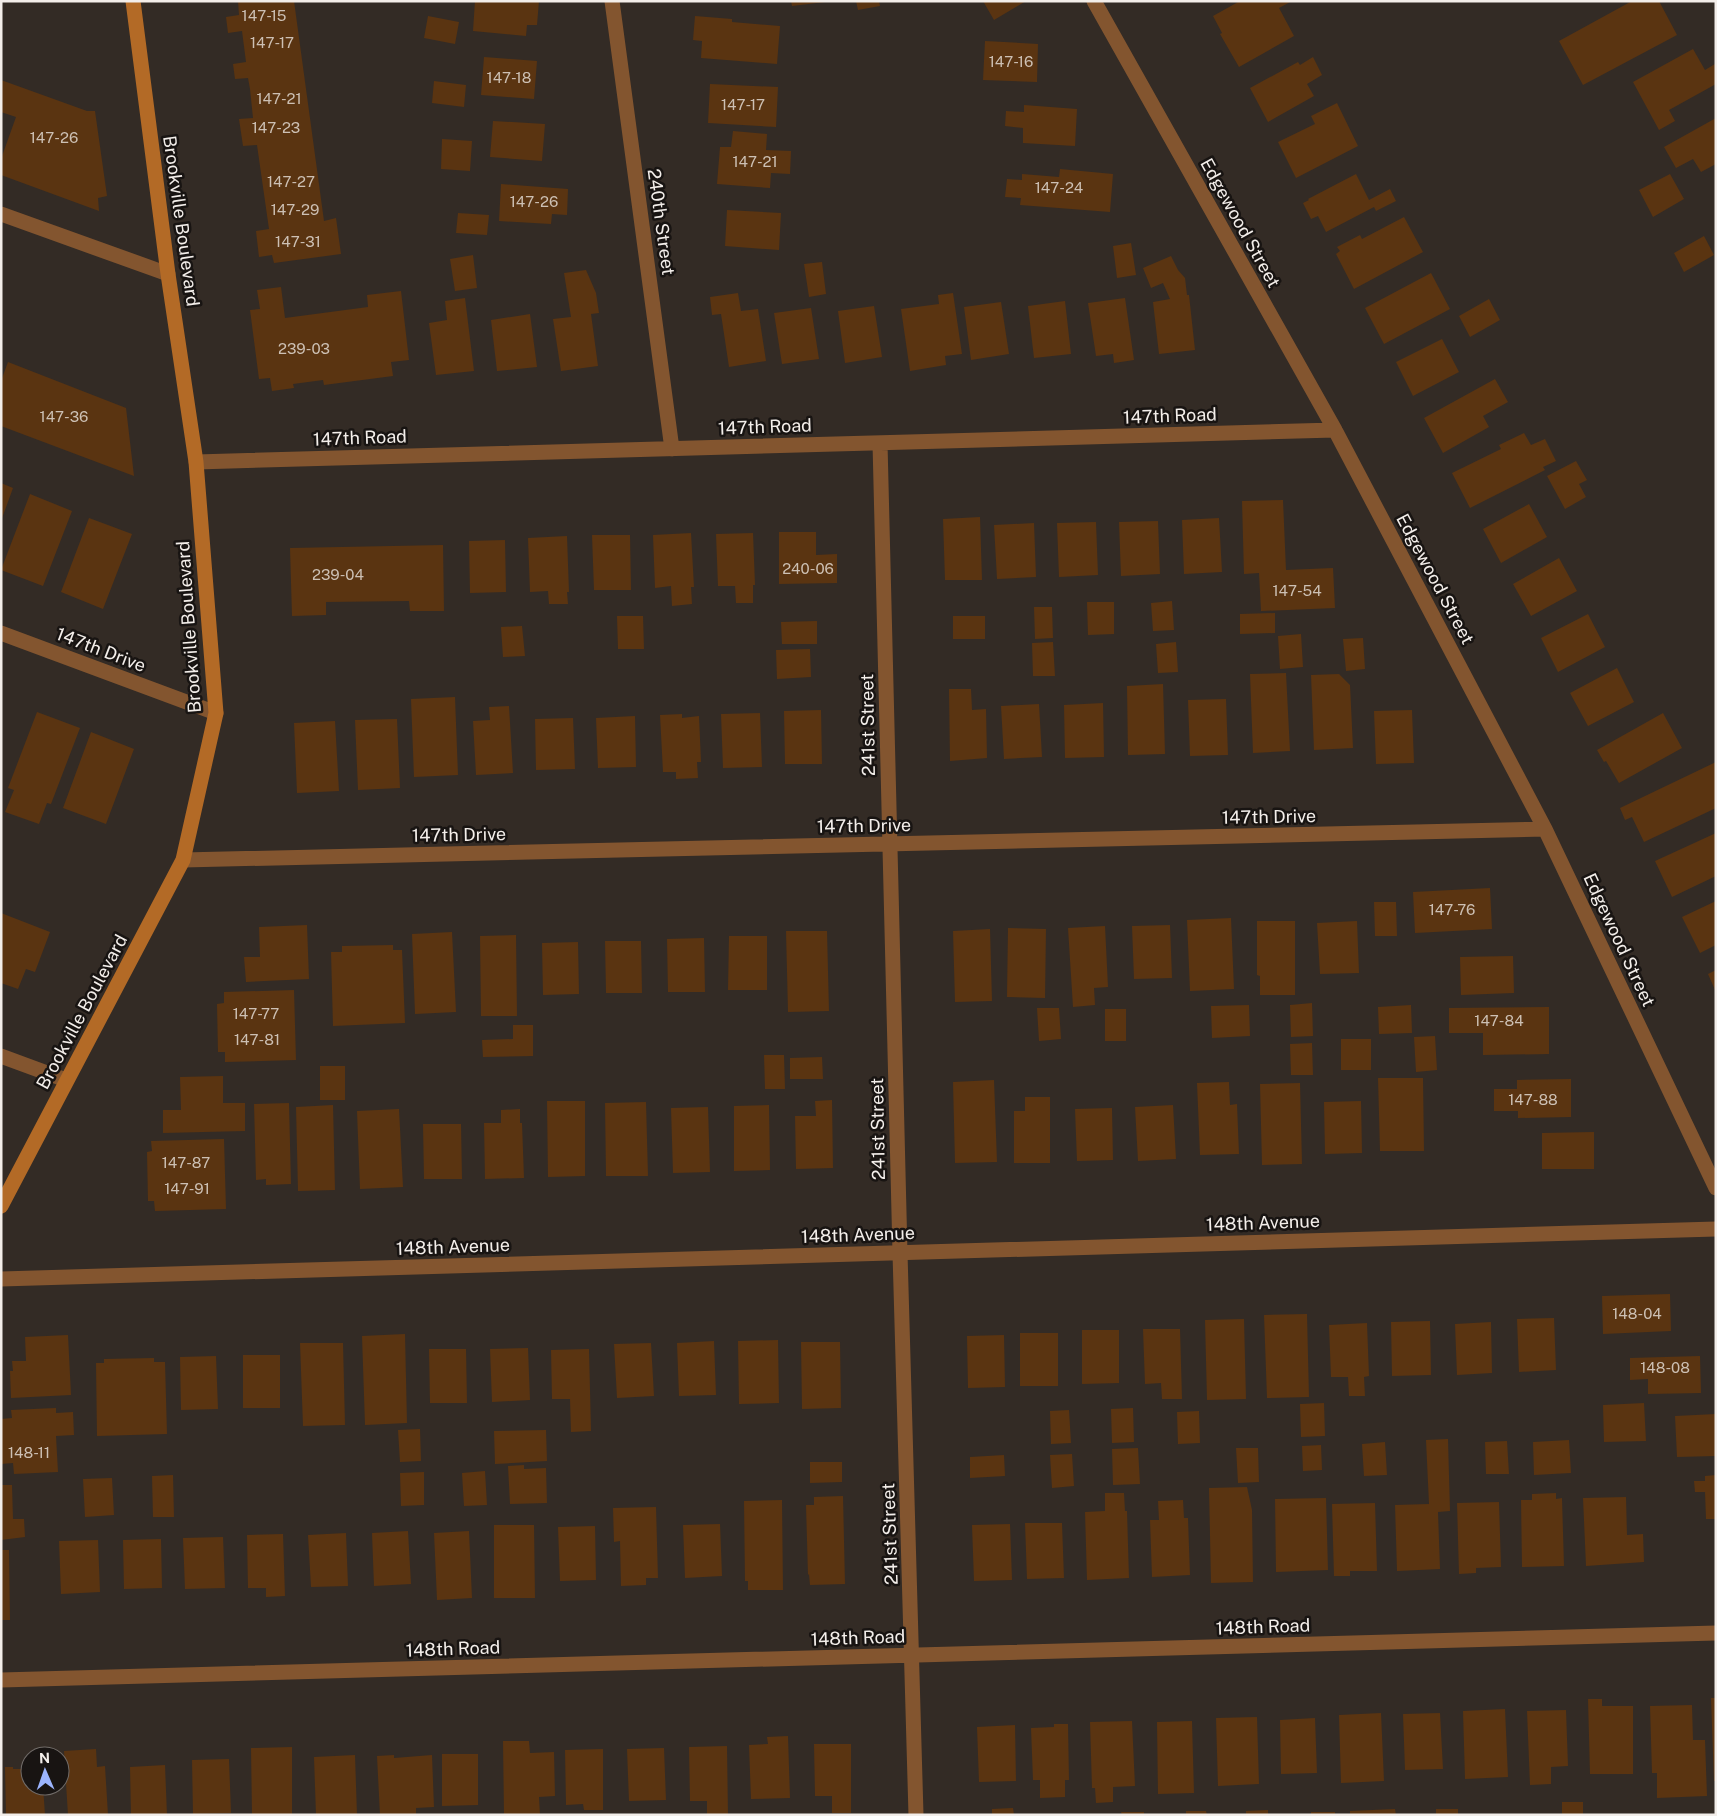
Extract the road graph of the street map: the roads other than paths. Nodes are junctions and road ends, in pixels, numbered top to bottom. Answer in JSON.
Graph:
{"nodes":[{"id":1,"x":133,"y":1,"type":"edge"},
{"id":2,"x":612,"y":1,"type":"edge"},
{"id":3,"x":1094,"y":1,"type":"edge"},
{"id":4,"x":1,"y":214,"type":"edge"},
{"id":5,"x":168,"y":274,"type":"junction"},
{"id":6,"x":1335,"y":430,"type":"junction"},
{"id":7,"x":880,"y":443,"type":"junction"},
{"id":8,"x":672,"y":449,"type":"junction"},
{"id":9,"x":196,"y":462,"type":"junction"},
{"id":10,"x":1,"y":633,"type":"edge"},
{"id":11,"x":216,"y":713,"type":"junction"},
{"id":12,"x":1545,"y":829,"type":"junction"},
{"id":13,"x":890,"y":844,"type":"junction"},
{"id":14,"x":184,"y":860,"type":"junction"},
{"id":15,"x":1,"y":1056,"type":"edge"},
{"id":16,"x":66,"y":1080,"type":"junction"},
{"id":17,"x":1716,"y":1188,"type":"edge"},
{"id":18,"x":1,"y":1206,"type":"edge"},
{"id":19,"x":1716,"y":1229,"type":"edge"},
{"id":20,"x":900,"y":1253,"type":"junction"},
{"id":21,"x":1,"y":1279,"type":"edge"},
{"id":22,"x":1716,"y":1634,"type":"edge"},
{"id":23,"x":912,"y":1655,"type":"junction"},
{"id":24,"x":1,"y":1680,"type":"edge"},
{"id":25,"x":916,"y":1815,"type":"edge"}],
"edges":[{"from":1,"to":5,"type":"street","name":"Brookville Boulevard"},
{"from":2,"to":8,"type":"street","name":"240th Street"},
{"from":3,"to":6,"type":"street","name":"Edgewood Street"},
{"from":4,"to":5,"type":"street"},
{"from":5,"to":9,"type":"street","name":"Brookville Boulevard"},
{"from":6,"to":7,"type":"street","name":"147th Road"},
{"from":6,"to":12,"type":"street","name":"Edgewood Street"},
{"from":7,"to":8,"type":"street","name":"147th Road"},
{"from":7,"to":13,"type":"street","name":"241st Street"},
{"from":8,"to":9,"type":"street","name":"147th Road"},
{"from":9,"to":11,"type":"street","name":"Brookville Boulevard"},
{"from":10,"to":11,"type":"street","name":"147th Drive"},
{"from":11,"to":14,"type":"street","name":"Brookville Boulevard"},
{"from":12,"to":13,"type":"street","name":"147th Drive"},
{"from":12,"to":17,"type":"street","name":"Edgewood Street"},
{"from":13,"to":14,"type":"street","name":"147th Drive"},
{"from":13,"to":20,"type":"street","name":"241st Street"},
{"from":14,"to":16,"type":"street","name":"Brookville Boulevard"},
{"from":15,"to":16,"type":"street"},
{"from":16,"to":18,"type":"street","name":"Brookville Boulevard"},
{"from":19,"to":20,"type":"street","name":"148th Avenue"},
{"from":20,"to":21,"type":"street","name":"148th Avenue"},
{"from":20,"to":23,"type":"street","name":"241st Street"},
{"from":22,"to":23,"type":"street","name":"148th Road"},
{"from":23,"to":24,"type":"street","name":"148th Road"},
{"from":23,"to":25,"type":"street","name":"241st Street"}]}
